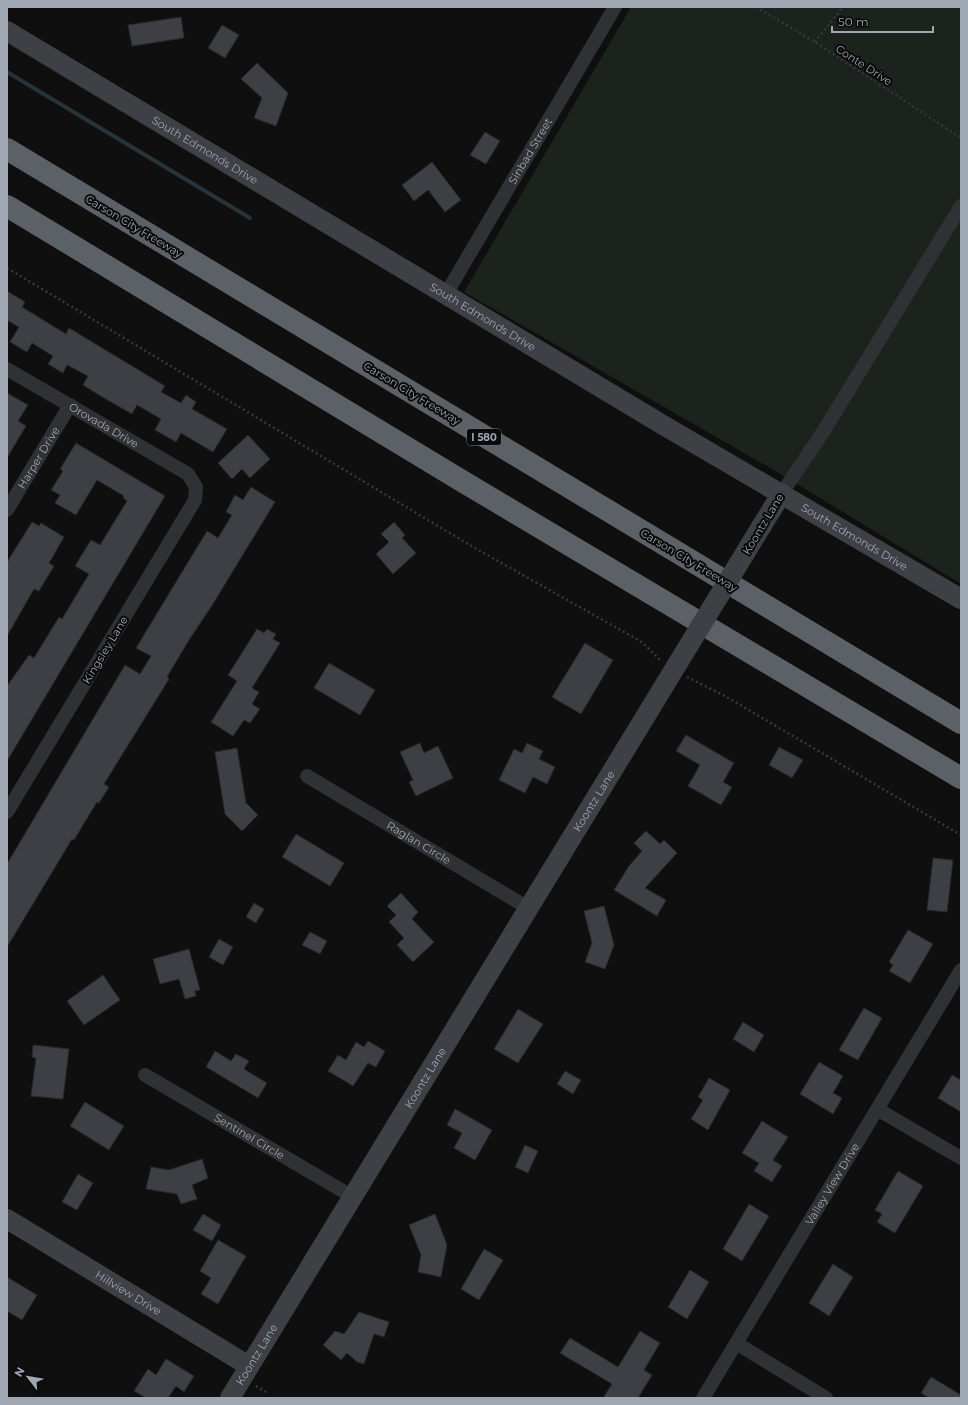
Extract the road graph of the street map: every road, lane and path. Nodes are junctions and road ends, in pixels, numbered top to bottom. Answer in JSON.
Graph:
{"nodes":[{"id":1,"x":615,"y":7,"type":"edge"},
{"id":2,"x":756,"y":7,"type":"edge"},
{"id":3,"x":843,"y":7,"type":"edge"},
{"id":4,"x":7,"y":31,"type":"edge"},
{"id":5,"x":815,"y":42,"type":"junction"},
{"id":6,"x":961,"y":138,"type":"edge"},
{"id":7,"x":7,"y":150,"type":"edge"},
{"id":8,"x":7,"y":206,"type":"edge"},
{"id":9,"x":961,"y":206,"type":"edge"},
{"id":10,"x":7,"y":268,"type":"edge"},
{"id":11,"x":446,"y":294,"type":"junction"},
{"id":12,"x":7,"y":369,"type":"edge"},
{"id":13,"x":70,"y":405,"type":"junction"},
{"id":14,"x":196,"y":487,"type":"joint"},
{"id":15,"x":782,"y":493,"type":"junction"},
{"id":16,"x":7,"y":510,"type":"edge"},
{"id":17,"x":961,"y":599,"type":"edge"},
{"id":18,"x":676,"y":666,"type":"junction"},
{"id":19,"x":961,"y":723,"type":"edge"},
{"id":20,"x":307,"y":776,"type":"dead end"},
{"id":21,"x":961,"y":778,"type":"edge"},
{"id":22,"x":7,"y":812,"type":"edge"},
{"id":23,"x":961,"y":835,"type":"edge"},
{"id":24,"x":530,"y":909,"type":"junction"},
{"id":25,"x":961,"y":970,"type":"edge"},
{"id":26,"x":145,"y":1075,"type":"dead end"},
{"id":27,"x":876,"y":1109,"type":"junction"},
{"id":28,"x":961,"y":1158,"type":"edge"},
{"id":29,"x":353,"y":1197,"type":"junction"},
{"id":30,"x":7,"y":1219,"type":"edge"},
{"id":31,"x":736,"y":1343,"type":"junction"},
{"id":32,"x":249,"y":1366,"type":"junction"},
{"id":33,"x":230,"y":1398,"type":"edge"},
{"id":34,"x":704,"y":1398,"type":"edge"},
{"id":35,"x":826,"y":1398,"type":"edge"}],
"edges":[{"from":1,"to":11,"type":"street","name":"Sinbad Street"},
{"from":2,"to":5,"type":"path","name":"Conte Drive"},
{"from":3,"to":5,"type":"path"},
{"from":4,"to":11,"type":"street","name":"South Edmonds Drive"},
{"from":5,"to":6,"type":"path","name":"Conte Drive"},
{"from":7,"to":19,"type":"highway","name":"Carson City Freeway","number":"I 580"},
{"from":8,"to":21,"type":"highway"},
{"from":9,"to":15,"type":"street","name":"Koontz Lane"},
{"from":10,"to":18,"type":"path"},
{"from":11,"to":15,"type":"street","name":"South Edmonds Drive"},
{"from":12,"to":13,"type":"street","name":"Orovada Drive"},
{"from":13,"to":14,"type":"street","name":"Orovada Drive"},
{"from":13,"to":16,"type":"street","name":"Harper Drive"},
{"from":14,"to":22,"type":"street","name":"Kingsley Lane"},
{"from":15,"to":17,"type":"street","name":"South Edmonds Drive"},
{"from":15,"to":18,"type":"street","name":"Koontz Lane","bridge":true},
{"from":18,"to":23,"type":"path"},
{"from":18,"to":24,"type":"street","name":"Koontz Lane"},
{"from":20,"to":24,"type":"street","name":"Raglan Circle"},
{"from":24,"to":29,"type":"street","name":"Koontz Lane"},
{"from":25,"to":27,"type":"street","name":"Valley View Drive"},
{"from":26,"to":29,"type":"street","name":"Sentinel Circle"},
{"from":27,"to":28,"type":"street"},
{"from":27,"to":31,"type":"street","name":"Valley View Drive"},
{"from":29,"to":32,"type":"street","name":"Koontz Lane"},
{"from":30,"to":32,"type":"street","name":"Hillview Drive"},
{"from":31,"to":34,"type":"street","name":"Valley View Drive"},
{"from":31,"to":35,"type":"street"},
{"from":32,"to":33,"type":"street","name":"Koontz Lane"}]}
